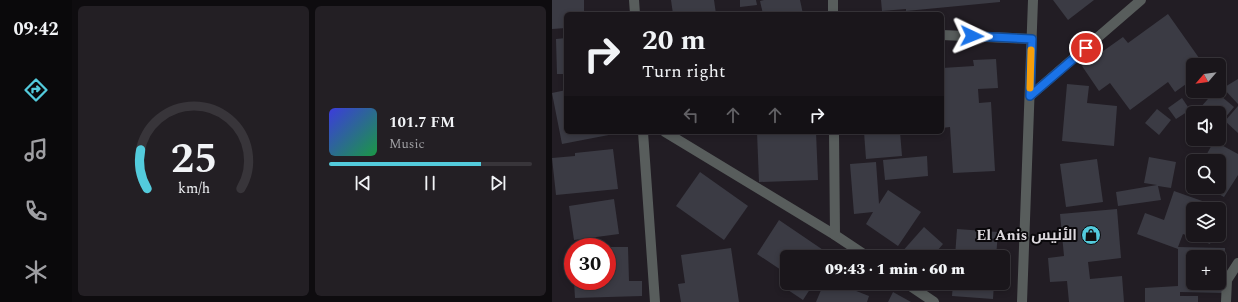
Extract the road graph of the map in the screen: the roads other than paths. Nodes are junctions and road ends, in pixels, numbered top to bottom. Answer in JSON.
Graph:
{"nodes":[{"id":1,"x":634,"y":0,"type":"edge"},
{"id":2,"x":833,"y":0,"type":"edge"},
{"id":3,"x":1033,"y":0,"type":"edge"},
{"id":4,"x":1142,"y":0,"type":"edge"},
{"id":5,"x":635,"y":12,"type":"edge"},
{"id":6,"x":833,"y":12,"type":"edge"},
{"id":7,"x":944,"y":35,"type":"edge"},
{"id":8,"x":1032,"y":39,"type":"junction"},
{"id":9,"x":1030,"y":96,"type":"junction"},
{"id":10,"x":643,"y":134,"type":"edge"},
{"id":11,"x":668,"y":134,"type":"edge"},
{"id":12,"x":834,"y":134,"type":"edge"},
{"id":13,"x":835,"y":235,"type":"junction"},
{"id":14,"x":858,"y":250,"type":"edge"},
{"id":15,"x":1238,"y":263,"type":"edge"},
{"id":16,"x":916,"y":290,"type":"edge"},
{"id":17,"x":655,"y":302,"type":"edge"},
{"id":18,"x":934,"y":302,"type":"edge"},
{"id":19,"x":1022,"y":302,"type":"edge"},
{"id":20,"x":1226,"y":302,"type":"edge"}],
"edges":[{"from":1,"to":5,"type":"street"},
{"from":2,"to":6,"type":"street"},
{"from":3,"to":8,"type":"street"},
{"from":4,"to":9,"type":"street"},
{"from":7,"to":8,"type":"street"},
{"from":8,"to":9,"type":"street"},
{"from":9,"to":19,"type":"street"},
{"from":10,"to":17,"type":"street"},
{"from":11,"to":13,"type":"street"},
{"from":12,"to":13,"type":"street"},
{"from":13,"to":14,"type":"street"},
{"from":15,"to":20,"type":"street"},
{"from":16,"to":18,"type":"street"}]}
